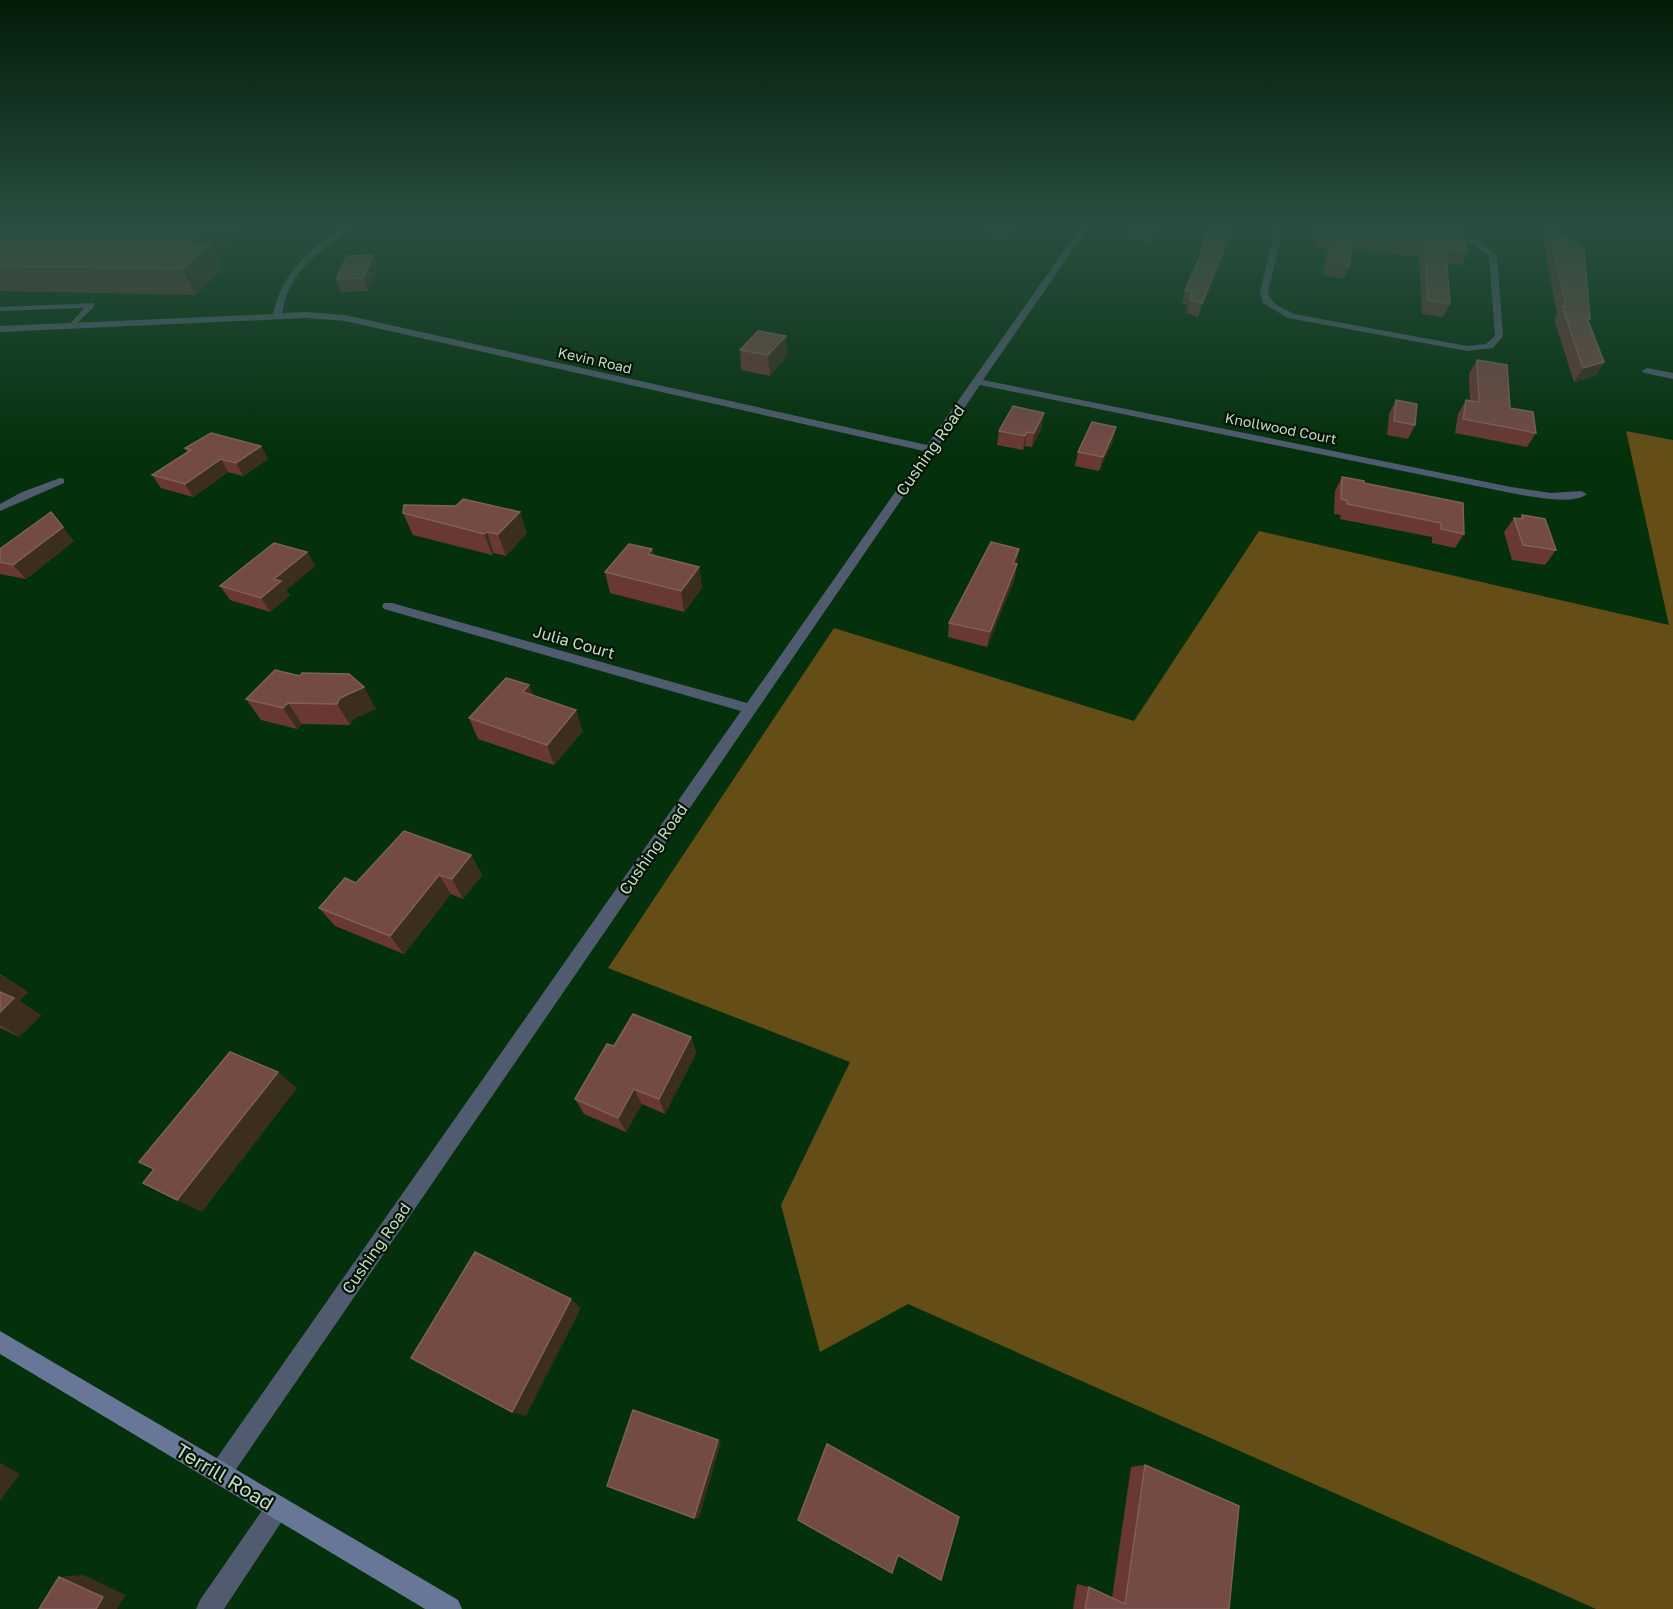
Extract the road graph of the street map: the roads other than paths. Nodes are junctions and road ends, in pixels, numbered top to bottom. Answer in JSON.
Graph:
{"nodes":[{"id":1,"x":280,"y":300,"type":"edge"},
{"id":2,"x":1034,"y":300,"type":"edge"},
{"id":3,"x":1266,"y":300,"type":"edge"},
{"id":4,"x":1496,"y":300,"type":"edge"},
{"id":5,"x":0,"y":309,"type":"edge"},
{"id":6,"x":277,"y":316,"type":"junction"},
{"id":7,"x":73,"y":325,"type":"junction"},
{"id":8,"x":0,"y":329,"type":"edge"},
{"id":9,"x":1647,"y":371,"type":"dead end"},
{"id":10,"x":1673,"y":376,"type":"edge"},
{"id":11,"x":977,"y":381,"type":"junction"},
{"id":12,"x":930,"y":449,"type":"junction"},
{"id":13,"x":60,"y":481,"type":"dead end"},
{"id":14,"x":1581,"y":494,"type":"dead end"},
{"id":15,"x":0,"y":508,"type":"edge"},
{"id":16,"x":388,"y":606,"type":"dead end"},
{"id":17,"x":750,"y":709,"type":"junction"},
{"id":18,"x":0,"y":1342,"type":"edge"},
{"id":19,"x":220,"y":1473,"type":"junction"},
{"id":20,"x":278,"y":1507,"type":"junction"},
{"id":21,"x":209,"y":1609,"type":"edge"},
{"id":22,"x":449,"y":1609,"type":"edge"}],
"edges":[{"from":1,"to":6,"type":"street"},
{"from":2,"to":11,"type":"street","name":"Cushing Road"},
{"from":3,"to":4,"type":"street"},
{"from":5,"to":7,"type":"lane"},
{"from":6,"to":7,"type":"street","name":"Kevin Road"},
{"from":6,"to":12,"type":"street","name":"Kevin Road"},
{"from":7,"to":8,"type":"street","name":"Kevin Road"},
{"from":9,"to":10,"type":"street"},
{"from":11,"to":12,"type":"street","name":"Cushing Road"},
{"from":11,"to":14,"type":"street","name":"Knollwood Court"},
{"from":12,"to":17,"type":"street","name":"Cushing Road"},
{"from":13,"to":15,"type":"street"},
{"from":16,"to":17,"type":"street","name":"Julia Court"},
{"from":17,"to":19,"type":"street","name":"Cushing Road"},
{"from":18,"to":19,"type":"street","name":"Terrill Road"},
{"from":19,"to":20,"type":"street","name":"Terrill Road"},
{"from":20,"to":21,"type":"street"},
{"from":20,"to":22,"type":"street","name":"Terrill Road"}]}
